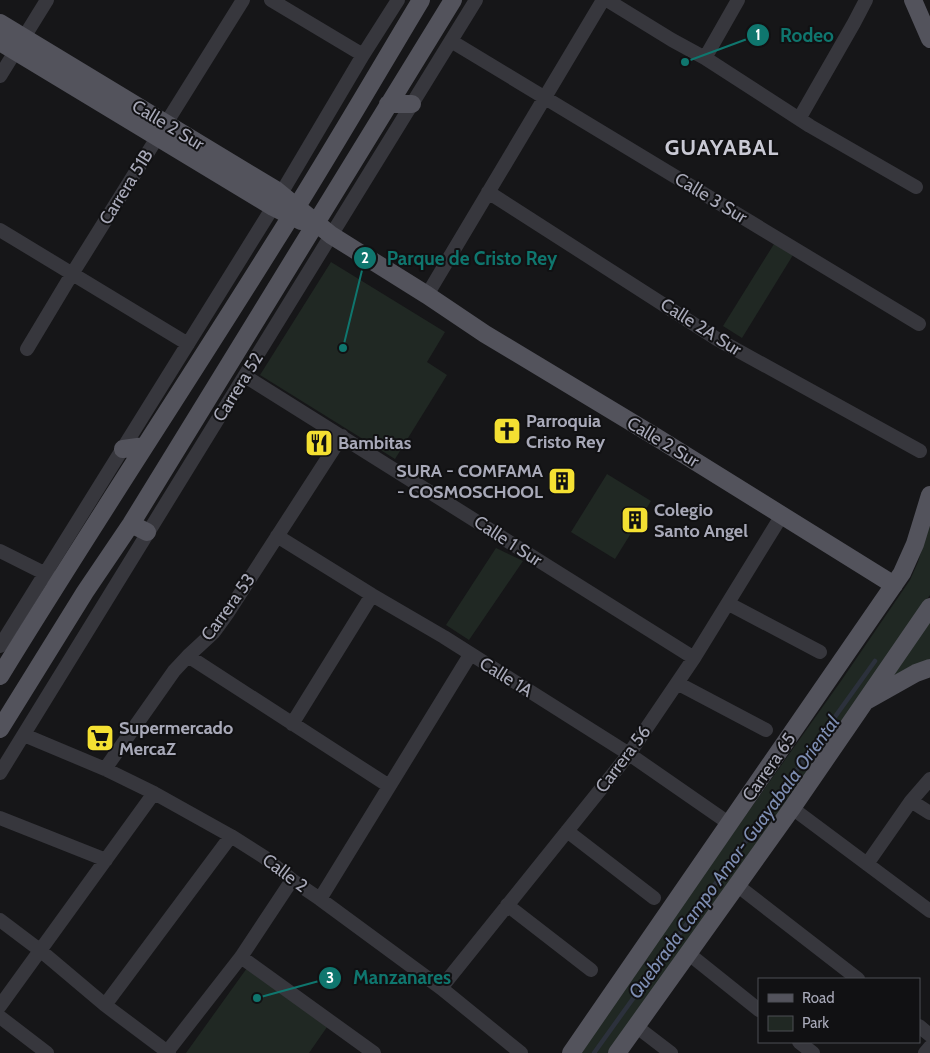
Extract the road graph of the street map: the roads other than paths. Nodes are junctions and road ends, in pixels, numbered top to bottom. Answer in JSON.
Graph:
{"nodes":[{"id":1,"x":48,"y":0,"type":"edge"},
{"id":2,"x":243,"y":0,"type":"edge"},
{"id":3,"x":271,"y":0,"type":"edge"},
{"id":4,"x":398,"y":0,"type":"edge"},
{"id":5,"x":420,"y":0,"type":"edge"},
{"id":6,"x":453,"y":0,"type":"edge"},
{"id":7,"x":476,"y":0,"type":"edge"},
{"id":8,"x":605,"y":0,"type":"edge"},
{"id":9,"x":738,"y":0,"type":"edge"},
{"id":10,"x":866,"y":0,"type":"edge"},
{"id":11,"x":913,"y":0,"type":"edge"},
{"id":12,"x":0,"y":23,"type":"edge"},
{"id":13,"x":930,"y":39,"type":"edge"},
{"id":14,"x":451,"y":41,"type":"junction"},
{"id":15,"x":0,"y":42,"type":"edge"},
{"id":16,"x":20,"y":45,"type":"junction"},
{"id":17,"x":363,"y":55,"type":"junction"},
{"id":18,"x":705,"y":58,"type":"junction"},
{"id":19,"x":0,"y":76,"type":"edge"},
{"id":20,"x":545,"y":97,"type":"junction"},
{"id":21,"x":388,"y":104,"type":"junction"},
{"id":22,"x":412,"y":104,"type":"junction"},
{"id":23,"x":799,"y":119,"type":"junction"},
{"id":24,"x":161,"y":130,"type":"junction"},
{"id":25,"x":916,"y":187,"type":"dead end"},
{"id":26,"x":488,"y":192,"type":"junction"},
{"id":27,"x":277,"y":201,"type":"junction"},
{"id":28,"x":294,"y":211,"type":"junction"},
{"id":29,"x":314,"y":224,"type":"junction"},
{"id":30,"x":0,"y":230,"type":"edge"},
{"id":31,"x":331,"y":235,"type":"junction"},
{"id":32,"x":72,"y":274,"type":"junction"},
{"id":33,"x":427,"y":294,"type":"junction"},
{"id":34,"x":919,"y":324,"type":"dead end"},
{"id":35,"x":188,"y":344,"type":"junction"},
{"id":36,"x":27,"y":349,"type":"dead end"},
{"id":37,"x":245,"y":376,"type":"junction"},
{"id":38,"x":342,"y":436,"type":"junction"},
{"id":39,"x":146,"y":446,"type":"junction"},
{"id":40,"x":123,"y":449,"type":"junction"},
{"id":41,"x":920,"y":451,"type":"dead end"},
{"id":42,"x":930,"y":495,"type":"edge"},
{"id":43,"x":782,"y":515,"type":"junction"},
{"id":44,"x":130,"y":524,"type":"junction"},
{"id":45,"x":147,"y":532,"type":"junction"},
{"id":46,"x":278,"y":536,"type":"junction"},
{"id":47,"x":0,"y":551,"type":"edge"},
{"id":48,"x":52,"y":577,"type":"junction"},
{"id":49,"x":894,"y":585,"type":"junction"},
{"id":50,"x":372,"y":595,"type":"junction"},
{"id":51,"x":729,"y":604,"type":"junction"},
{"id":52,"x":930,"y":607,"type":"edge"},
{"id":53,"x":0,"y":646,"type":"edge"},
{"id":54,"x":820,"y":652,"type":"dead end"},
{"id":55,"x":470,"y":655,"type":"junction"},
{"id":56,"x":188,"y":656,"type":"junction"},
{"id":57,"x":694,"y":658,"type":"junction"},
{"id":58,"x":930,"y":668,"type":"edge"},
{"id":59,"x":0,"y":676,"type":"edge"},
{"id":60,"x":677,"y":683,"type":"junction"},
{"id":61,"x":864,"y":702,"type":"junction"},
{"id":62,"x":292,"y":724,"type":"junction"},
{"id":63,"x":0,"y":728,"type":"edge"},
{"id":64,"x":766,"y":730,"type":"dead end"},
{"id":65,"x":24,"y":735,"type":"junction"},
{"id":66,"x":629,"y":754,"type":"junction"},
{"id":67,"x":106,"y":769,"type":"junction"},
{"id":68,"x":0,"y":774,"type":"edge"},
{"id":69,"x":930,"y":778,"type":"edge"},
{"id":70,"x":389,"y":786,"type":"junction"},
{"id":71,"x":154,"y":793,"type":"junction"},
{"id":72,"x":910,"y":801,"type":"junction"},
{"id":73,"x":792,"y":808,"type":"junction"},
{"id":74,"x":930,"y":813,"type":"edge"},
{"id":75,"x":0,"y":818,"type":"edge"},
{"id":76,"x":730,"y":824,"type":"junction"},
{"id":77,"x":567,"y":831,"type":"junction"},
{"id":78,"x":231,"y":836,"type":"junction"},
{"id":79,"x":106,"y":860,"type":"junction"},
{"id":80,"x":867,"y":864,"type":"junction"},
{"id":81,"x":292,"y":880,"type":"junction"},
{"id":82,"x":738,"y":886,"type":"junction"},
{"id":83,"x":654,"y":898,"type":"dead end"},
{"id":84,"x":320,"y":899,"type":"junction"},
{"id":85,"x":507,"y":905,"type":"junction"},
{"id":86,"x":930,"y":911,"type":"edge"},
{"id":87,"x":0,"y":920,"type":"edge"},
{"id":88,"x":41,"y":951,"type":"junction"},
{"id":89,"x":689,"y":954,"type":"junction"},
{"id":90,"x":241,"y":956,"type":"junction"},
{"id":91,"x":591,"y":970,"type":"dead end"},
{"id":92,"x":857,"y":978,"type":"edge"},
{"id":93,"x":441,"y":988,"type":"junction"},
{"id":94,"x":104,"y":1005,"type":"junction"},
{"id":95,"x":0,"y":1006,"type":"edge"},
{"id":96,"x":758,"y":1009,"type":"edge"},
{"id":97,"x":0,"y":1017,"type":"edge"},
{"id":98,"x":637,"y":1027,"type":"junction"},
{"id":99,"x":920,"y":1027,"type":"edge"},
{"id":100,"x":930,"y":1035,"type":"edge"},
{"id":101,"x":800,"y":1043,"type":"edge"},
{"id":102,"x":930,"y":1047,"type":"edge"},
{"id":103,"x":168,"y":1052,"type":"edge"},
{"id":104,"x":47,"y":1053,"type":"edge"},
{"id":105,"x":374,"y":1053,"type":"edge"},
{"id":106,"x":521,"y":1053,"type":"edge"},
{"id":107,"x":571,"y":1053,"type":"edge"},
{"id":108,"x":617,"y":1053,"type":"edge"},
{"id":109,"x":671,"y":1053,"type":"edge"},
{"id":110,"x":813,"y":1053,"type":"edge"},
{"id":111,"x":925,"y":1053,"type":"edge"}],
"edges":[{"from":1,"to":16,"type":"street"},
{"from":2,"to":24,"type":"street","name":"Carrera 51B"},
{"from":3,"to":17,"type":"street"},
{"from":4,"to":17,"type":"street"},
{"from":5,"to":28,"type":"main road"},
{"from":6,"to":21,"type":"main road","name":"Carrera 52"},
{"from":7,"to":14,"type":"street","name":"Carrera 52"},
{"from":8,"to":18,"type":"street"},
{"from":8,"to":20,"type":"street"},
{"from":9,"to":18,"type":"street"},
{"from":10,"to":23,"type":"street"},
{"from":11,"to":13,"type":"main road"},
{"from":12,"to":16,"type":"main road","name":"Calle 2 Sur"},
{"from":14,"to":20,"type":"street","name":"Calle 3 Sur"},
{"from":14,"to":22,"type":"street","name":"Carrera 52"},
{"from":15,"to":16,"type":"main road","name":"Calle 2 Sur"},
{"from":16,"to":19,"type":"street"},
{"from":16,"to":24,"type":"main road","name":"Calle 2 Sur"},
{"from":17,"to":27,"type":"street"},
{"from":18,"to":23,"type":"street"},
{"from":20,"to":26,"type":"street"},
{"from":20,"to":34,"type":"street","name":"Calle 3 Sur"},
{"from":21,"to":22,"type":"main road"},
{"from":21,"to":29,"type":"main road","name":"Carrera 52"},
{"from":22,"to":31,"type":"street","name":"Carrera 52"},
{"from":23,"to":25,"type":"street"},
{"from":24,"to":27,"type":"main road","name":"Calle 2 Sur"},
{"from":24,"to":32,"type":"street","name":"Carrera 51B"},
{"from":26,"to":33,"type":"street"},
{"from":26,"to":41,"type":"street","name":"Calle 2A Sur"},
{"from":27,"to":28,"type":"main road","name":"Calle 2 Sur"},
{"from":27,"to":35,"type":"street"},
{"from":28,"to":29,"type":"main road","name":"Calle 2 Sur"},
{"from":28,"to":39,"type":"main road"},
{"from":29,"to":31,"type":"main road","name":"Calle 2 Sur"},
{"from":29,"to":44,"type":"main road","name":"Carrera 52"},
{"from":30,"to":32,"type":"street"},
{"from":31,"to":33,"type":"main road","name":"Calle 2 Sur"},
{"from":31,"to":37,"type":"street","name":"Carrera 52"},
{"from":32,"to":35,"type":"street"},
{"from":32,"to":36,"type":"street","name":"Carrera 51B"},
{"from":33,"to":43,"type":"main road","name":"Calle 2 Sur"},
{"from":35,"to":40,"type":"street"},
{"from":37,"to":38,"type":"street","name":"Calle 1 Sur"},
{"from":37,"to":45,"type":"street","name":"Carrera 52"},
{"from":38,"to":46,"type":"street","name":"Carrera 53"},
{"from":38,"to":57,"type":"street","name":"Calle 1 Sur"},
{"from":39,"to":40,"type":"main road"},
{"from":39,"to":48,"type":"main road"},
{"from":40,"to":48,"type":"street"},
{"from":42,"to":49,"type":"main road","name":"Carrera 65"},
{"from":43,"to":49,"type":"main road","name":"Calle 2 Sur"},
{"from":43,"to":51,"type":"street","name":"Carrera 56"},
{"from":44,"to":45,"type":"main road"},
{"from":44,"to":63,"type":"main road","name":"Carrera 52"},
{"from":45,"to":65,"type":"street","name":"Carrera 52"},
{"from":46,"to":50,"type":"street","name":"Calle 1A"},
{"from":46,"to":56,"type":"street","name":"Carrera 53"},
{"from":47,"to":48,"type":"street"},
{"from":48,"to":53,"type":"street"},
{"from":48,"to":59,"type":"main road"},
{"from":49,"to":76,"type":"main road","name":"Carrera 65"},
{"from":50,"to":55,"type":"street","name":"Calle 1A"},
{"from":50,"to":62,"type":"street"},
{"from":51,"to":54,"type":"street"},
{"from":51,"to":57,"type":"street","name":"Carrera 56"},
{"from":52,"to":61,"type":"main road"},
{"from":55,"to":66,"type":"street","name":"Calle 1A"},
{"from":55,"to":70,"type":"street"},
{"from":56,"to":62,"type":"street"},
{"from":56,"to":67,"type":"street","name":"Carrera 53"},
{"from":57,"to":60,"type":"street","name":"Carrera 56"},
{"from":58,"to":61,"type":"main road"},
{"from":60,"to":64,"type":"street"},
{"from":60,"to":66,"type":"street","name":"Carrera 56"},
{"from":61,"to":73,"type":"main road"},
{"from":62,"to":70,"type":"street"},
{"from":65,"to":67,"type":"street","name":"Calle 2"},
{"from":65,"to":68,"type":"street","name":"Carrera 52"},
{"from":66,"to":76,"type":"street","name":"Calle 1A"},
{"from":66,"to":77,"type":"street","name":"Carrera 56"},
{"from":67,"to":71,"type":"street","name":"Calle 2"},
{"from":69,"to":72,"type":"street"},
{"from":70,"to":84,"type":"street"},
{"from":71,"to":78,"type":"street","name":"Calle 2"},
{"from":71,"to":79,"type":"street"},
{"from":72,"to":74,"type":"street"},
{"from":72,"to":80,"type":"street"},
{"from":73,"to":80,"type":"street"},
{"from":73,"to":82,"type":"main road"},
{"from":75,"to":79,"type":"street"},
{"from":76,"to":107,"type":"main road","name":"Carrera 65"},
{"from":77,"to":83,"type":"street"},
{"from":77,"to":85,"type":"street","name":"Carrera 56"},
{"from":78,"to":81,"type":"street","name":"Calle 2"},
{"from":78,"to":94,"type":"street"},
{"from":79,"to":88,"type":"street"},
{"from":80,"to":86,"type":"street"},
{"from":81,"to":84,"type":"street","name":"Calle 2"},
{"from":81,"to":90,"type":"street"},
{"from":82,"to":89,"type":"main road"},
{"from":82,"to":92,"type":"street"},
{"from":84,"to":93,"type":"street","name":"Calle 2"},
{"from":85,"to":91,"type":"street"},
{"from":85,"to":93,"type":"street","name":"Carrera 56"},
{"from":87,"to":88,"type":"street"},
{"from":88,"to":94,"type":"street"},
{"from":88,"to":95,"type":"street"},
{"from":89,"to":96,"type":"street"},
{"from":89,"to":98,"type":"main road"},
{"from":90,"to":103,"type":"street"},
{"from":90,"to":105,"type":"street"},
{"from":93,"to":106,"type":"street","name":"Calle 2"},
{"from":94,"to":103,"type":"street"},
{"from":97,"to":104,"type":"street"},
{"from":98,"to":108,"type":"main road"},
{"from":98,"to":109,"type":"street"},
{"from":99,"to":100,"type":"street"},
{"from":101,"to":110,"type":"street"},
{"from":102,"to":111,"type":"street"}]}
